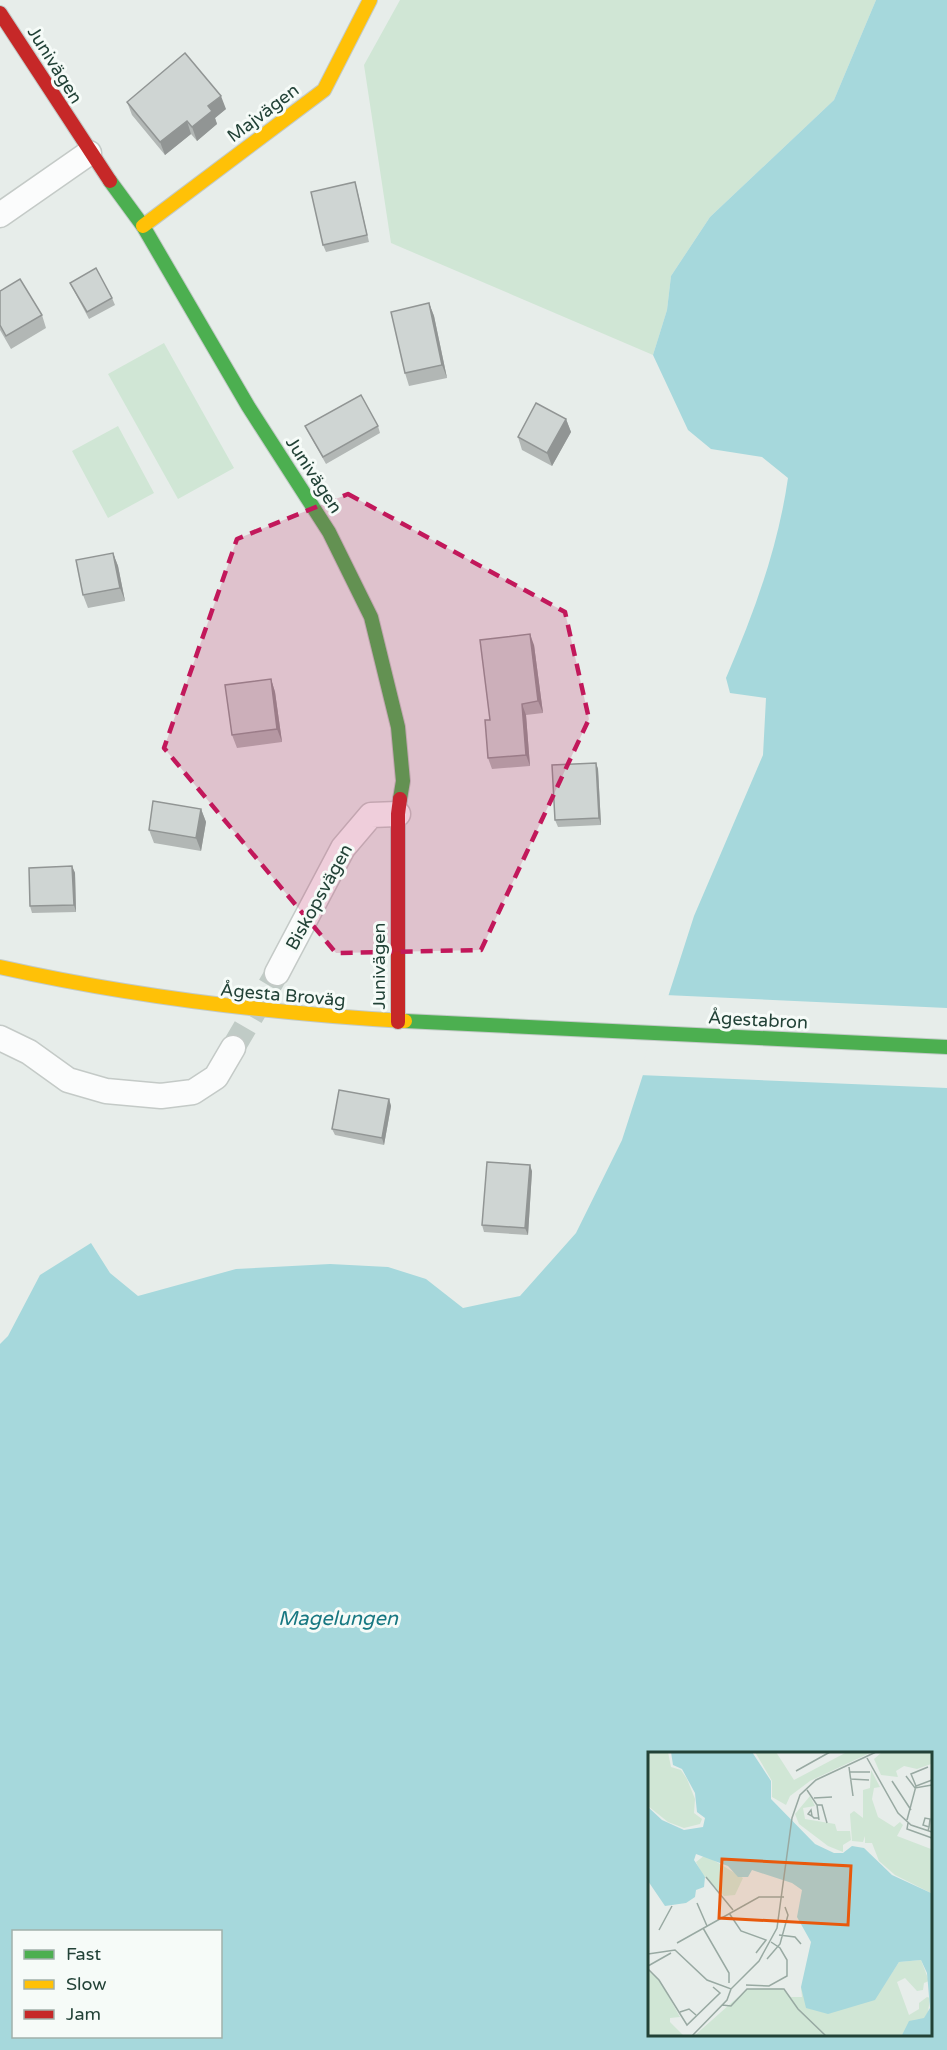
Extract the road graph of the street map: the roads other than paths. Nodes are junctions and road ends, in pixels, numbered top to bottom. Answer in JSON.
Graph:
{"nodes":[{"id":1,"x":370,"y":0,"type":"edge"},
{"id":2,"x":0,"y":13,"type":"edge"},
{"id":3,"x":89,"y":153,"type":"junction"},
{"id":4,"x":0,"y":215,"type":"edge"},
{"id":5,"x":143,"y":226,"type":"junction"},
{"id":6,"x":398,"y":814,"type":"junction"},
{"id":7,"x":0,"y":967,"type":"edge"},
{"id":8,"x":277,"y":973,"type":"tunnel mouth"},
{"id":9,"x":398,"y":1022,"type":"junction"},
{"id":10,"x":567,"y":1029,"type":"joint"},
{"id":11,"x":0,"y":1038,"type":"edge"},
{"id":12,"x":947,"y":1047,"type":"edge"},
{"id":13,"x":233,"y":1048,"type":"tunnel mouth"}],
"edges":[{"from":1,"to":5,"type":"street","name":"Majvägen"},
{"from":2,"to":3,"type":"street","name":"Junivägen"},
{"from":3,"to":4,"type":"street"},
{"from":3,"to":5,"type":"street","name":"Junivägen"},
{"from":5,"to":6,"type":"street","name":"Junivägen"},
{"from":6,"to":8,"type":"street","name":"Biskopsvägen"},
{"from":6,"to":9,"type":"street","name":"Junivägen"},
{"from":7,"to":9,"type":"street","name":"Ågesta Broväg"},
{"from":9,"to":10,"type":"street","name":"Ågesta Broväg"},
{"from":10,"to":12,"type":"street","name":"Ågestabron"},
{"from":11,"to":13,"type":"street"}]}
